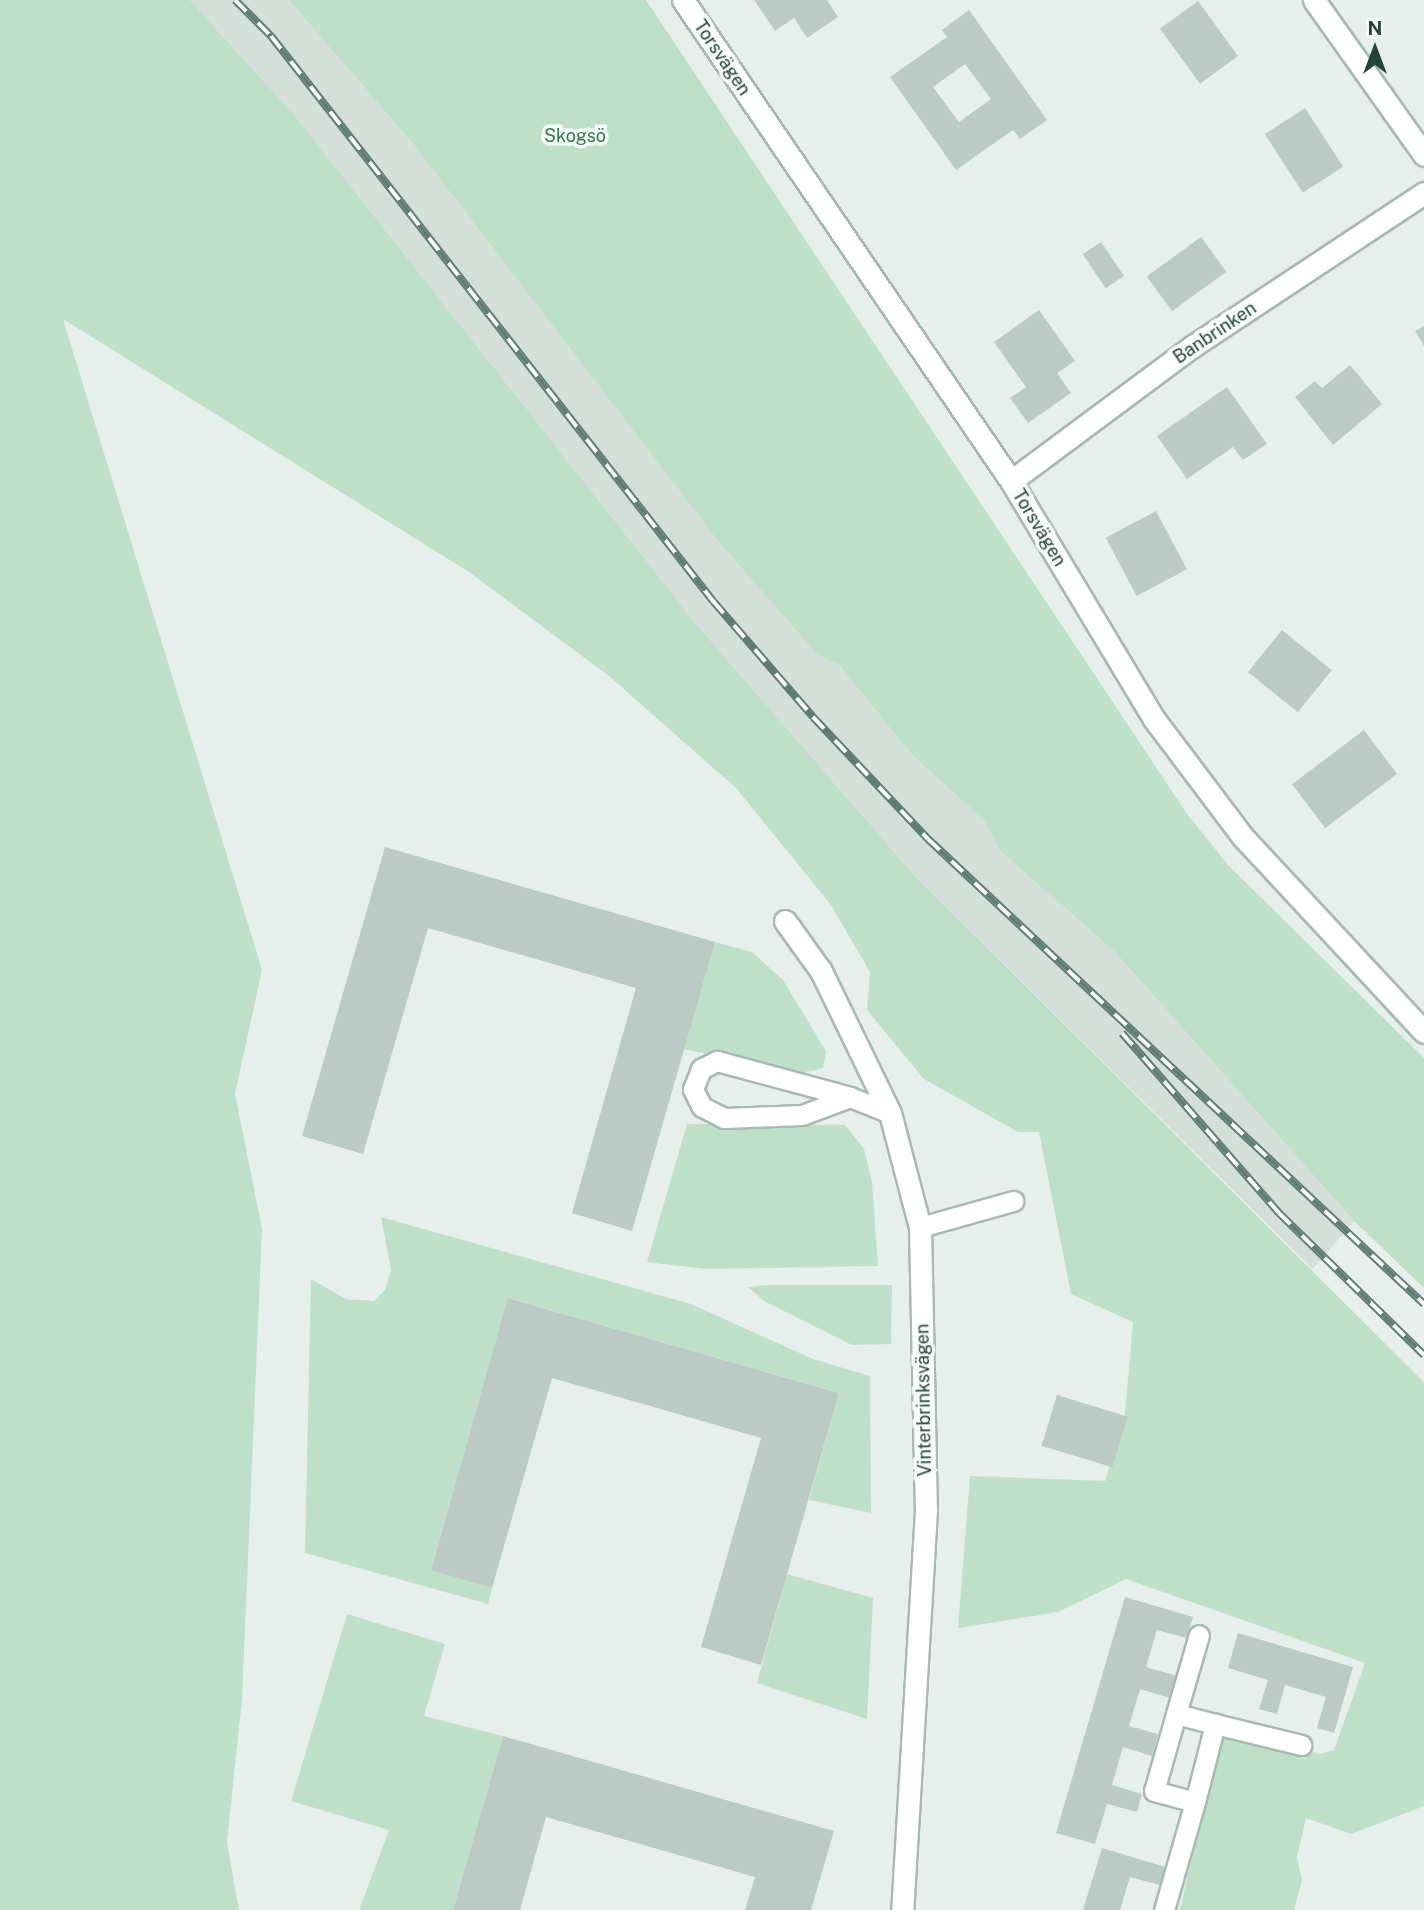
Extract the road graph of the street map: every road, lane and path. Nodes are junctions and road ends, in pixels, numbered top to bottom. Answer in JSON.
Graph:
{"nodes":[{"id":1,"x":683,"y":0,"type":"edge"},
{"id":2,"x":1314,"y":0,"type":"edge"},
{"id":3,"x":1424,"y":155,"type":"edge"},
{"id":4,"x":1424,"y":193,"type":"edge"},
{"id":5,"x":1011,"y":481,"type":"junction"},
{"id":6,"x":785,"y":921,"type":"dead end"},
{"id":7,"x":1424,"y":1032,"type":"edge"},
{"id":8,"x":850,"y":1097,"type":"junction"},
{"id":9,"x":890,"y":1113,"type":"junction"},
{"id":10,"x":1013,"y":1201,"type":"dead end"},
{"id":11,"x":920,"y":1227,"type":"junction"},
{"id":12,"x":1199,"y":1635,"type":"dead end"},
{"id":13,"x":1176,"y":1714,"type":"junction"},
{"id":14,"x":1215,"y":1724,"type":"junction"},
{"id":15,"x":1301,"y":1745,"type":"dead end"},
{"id":16,"x":1195,"y":1802,"type":"junction"},
{"id":17,"x":902,"y":1910,"type":"edge"},
{"id":18,"x":1164,"y":1910,"type":"edge"}],
"edges":[{"from":1,"to":5,"type":"street","name":"Torsvägen"},
{"from":2,"to":3,"type":"street"},
{"from":4,"to":5,"type":"street","name":"Banbrinken"},
{"from":5,"to":7,"type":"street","name":"Torsvägen"},
{"from":6,"to":9,"type":"street","name":"Vinterbrinksvägen"},
{"from":8,"to":8,"type":"lane"},
{"from":8,"to":9,"type":"lane"},
{"from":9,"to":11,"type":"street","name":"Vinterbrinksvägen"},
{"from":10,"to":11,"type":"lane"},
{"from":11,"to":17,"type":"street","name":"Vinterbrinksvägen"},
{"from":12,"to":13,"type":"lane"},
{"from":13,"to":14,"type":"lane"},
{"from":13,"to":16,"type":"lane"},
{"from":14,"to":15,"type":"lane"},
{"from":14,"to":16,"type":"lane"},
{"from":16,"to":18,"type":"lane"}]}
